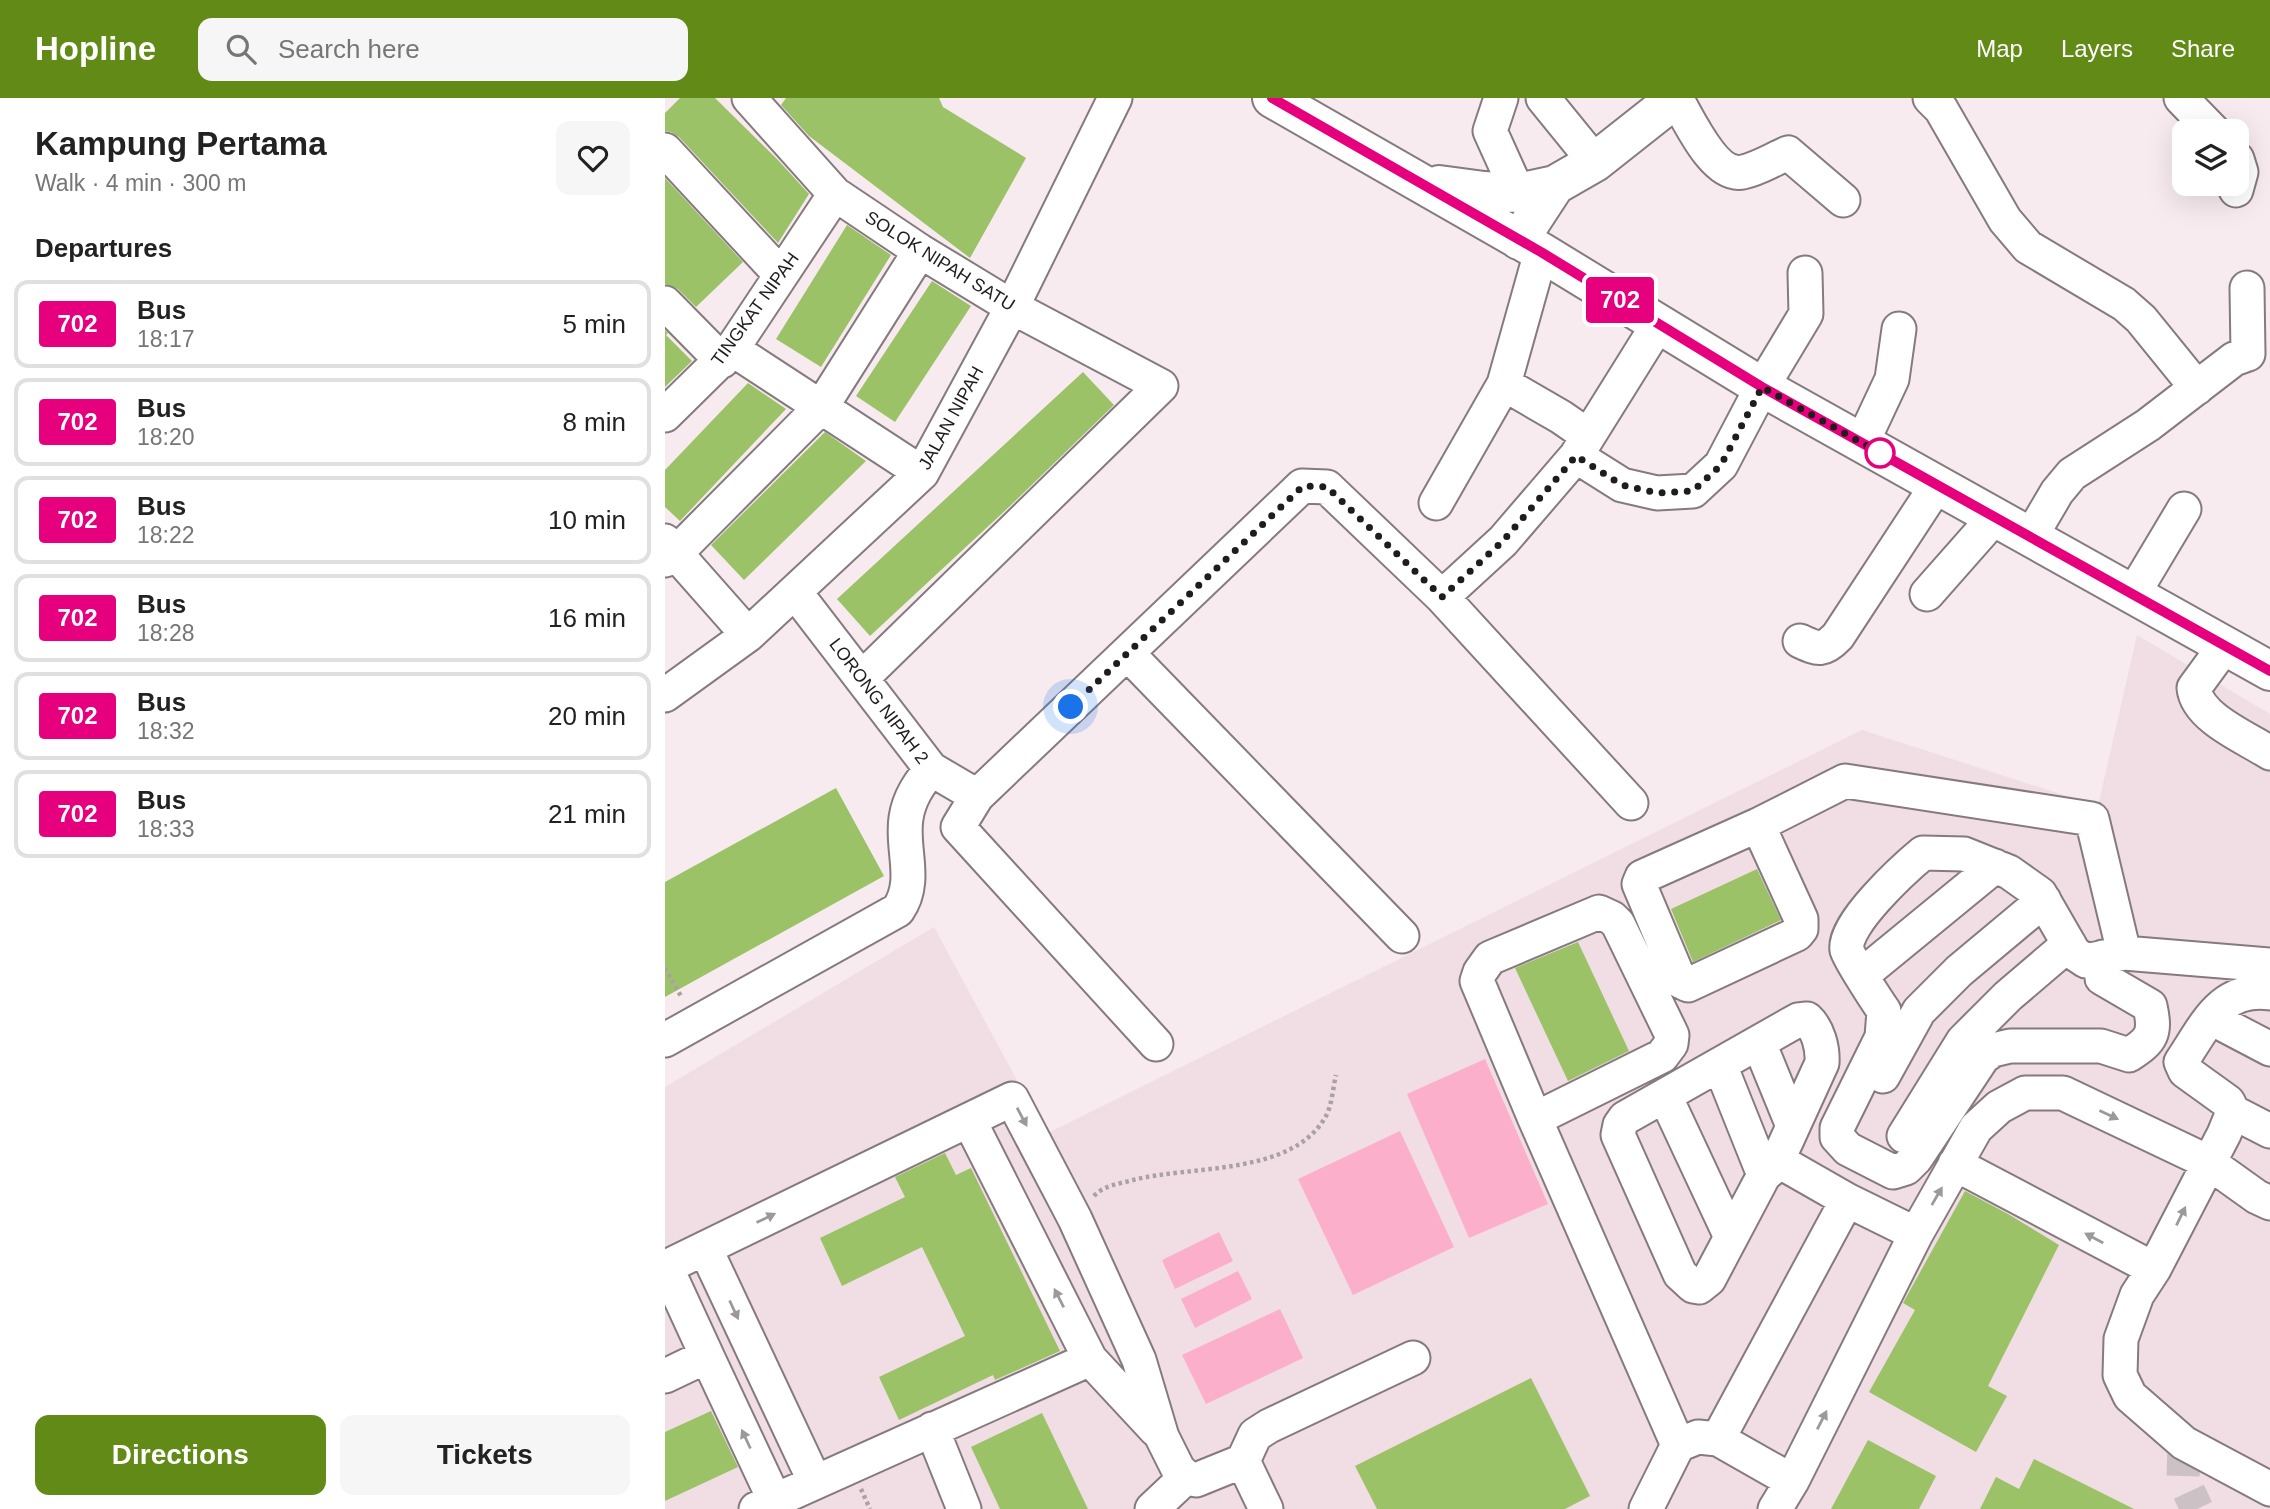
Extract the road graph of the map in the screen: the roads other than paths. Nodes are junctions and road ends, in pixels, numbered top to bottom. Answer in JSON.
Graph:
{"nodes":[{"id":1,"x":749,"y":98,"type":"edge"},
{"id":2,"x":1272,"y":98,"type":"edge"},
{"id":3,"x":1501,"y":98,"type":"edge"},
{"id":4,"x":1543,"y":98,"type":"edge"},
{"id":5,"x":1676,"y":98,"type":"edge"},
{"id":6,"x":1930,"y":98,"type":"edge"},
{"id":7,"x":2181,"y":98,"type":"edge"},
{"id":8,"x":1101,"y":103,"type":"edge"},
{"id":9,"x":2201,"y":119,"type":"edge"},
{"id":10,"x":665,"y":150,"type":"edge"},
{"id":11,"x":1595,"y":162,"type":"junction"},
{"id":12,"x":1419,"y":183,"type":"junction"},
{"id":13,"x":1555,"y":185,"type":"junction"},
{"id":14,"x":1518,"y":192,"type":"junction"},
{"id":15,"x":835,"y":194,"type":"junction"},
{"id":16,"x":1843,"y":200,"type":"dead end"},
{"id":17,"x":1530,"y":246,"type":"junction"},
{"id":18,"x":920,"y":251,"type":"junction"},
{"id":19,"x":1805,"y":273,"type":"dead end"},
{"id":20,"x":781,"y":275,"type":"junction"},
{"id":21,"x":2246,"y":288,"type":"dead end"},
{"id":22,"x":665,"y":303,"type":"edge"},
{"id":23,"x":1011,"y":307,"type":"junction"},
{"id":24,"x":1659,"y":323,"type":"junction"},
{"id":25,"x":1899,"y":329,"type":"dead end"},
{"id":26,"x":727,"y":355,"type":"junction"},
{"id":27,"x":2259,"y":360,"type":"edge"},
{"id":28,"x":1504,"y":384,"type":"junction"},
{"id":29,"x":1762,"y":387,"type":"junction"},
{"id":30,"x":2197,"y":388,"type":"junction"},
{"id":31,"x":822,"y":406,"type":"junction"},
{"id":32,"x":665,"y":415,"type":"edge"},
{"id":33,"x":1862,"y":443,"type":"junction"},
{"id":34,"x":1582,"y":446,"type":"junction"},
{"id":35,"x":922,"y":472,"type":"junction"},
{"id":36,"x":1937,"y":485,"type":"junction"},
{"id":37,"x":1437,"y":503,"type":"dead end"},
{"id":38,"x":2183,"y":509,"type":"dead end"},
{"id":39,"x":1994,"y":518,"type":"junction"},
{"id":40,"x":2030,"y":538,"type":"junction"},
{"id":41,"x":669,"y":551,"type":"edge"},
{"id":42,"x":795,"y":592,"type":"junction"},
{"id":43,"x":1927,"y":594,"type":"dead end"},
{"id":44,"x":2132,"y":596,"type":"junction"},
{"id":45,"x":1442,"y":597,"type":"junction"},
{"id":46,"x":748,"y":635,"type":"junction"},
{"id":47,"x":1800,"y":641,"type":"dead end"},
{"id":48,"x":2224,"y":647,"type":"junction"},
{"id":49,"x":1128,"y":654,"type":"junction"},
{"id":50,"x":2270,"y":671,"type":"edge"},
{"id":51,"x":862,"y":678,"type":"junction"},
{"id":52,"x":665,"y":695,"type":"edge"},
{"id":53,"x":2270,"y":753,"type":"edge"},
{"id":54,"x":931,"y":769,"type":"junction"},
{"id":55,"x":977,"y":796,"type":"junction"},
{"id":56,"x":1631,"y":803,"type":"dead end"},
{"id":57,"x":1758,"y":825,"type":"junction"},
{"id":58,"x":1995,"y":866,"type":"junction"},
{"id":59,"x":2044,"y":900,"type":"junction"},
{"id":60,"x":1402,"y":936,"type":"dead end"},
{"id":61,"x":2069,"y":944,"type":"junction"},
{"id":62,"x":2113,"y":955,"type":"junction"},
{"id":63,"x":2270,"y":965,"type":"edge"},
{"id":64,"x":1862,"y":975,"type":"junction"},
{"id":65,"x":2270,"y":993,"type":"edge"},
{"id":66,"x":2211,"y":1018,"type":"junction"},
{"id":67,"x":665,"y":1040,"type":"edge"},
{"id":68,"x":1759,"y":1043,"type":"junction"},
{"id":69,"x":1156,"y":1044,"type":"dead end"},
{"id":70,"x":2270,"y":1049,"type":"edge"},
{"id":71,"x":1720,"y":1065,"type":"junction"},
{"id":72,"x":1665,"y":1096,"type":"junction"},
{"id":73,"x":2233,"y":1112,"type":"junction"},
{"id":74,"x":1535,"y":1119,"type":"junction"},
{"id":75,"x":969,"y":1121,"type":"junction"},
{"id":76,"x":1793,"y":1126,"type":"junction"},
{"id":77,"x":2270,"y":1131,"type":"edge"},
{"id":78,"x":1845,"y":1145,"type":"junction"},
{"id":79,"x":2208,"y":1162,"type":"junction"},
{"id":80,"x":1955,"y":1164,"type":"junction"},
{"id":81,"x":1884,"y":1168,"type":"junction"},
{"id":82,"x":1770,"y":1170,"type":"junction"},
{"id":83,"x":1847,"y":1200,"type":"junction"},
{"id":84,"x":2270,"y":1203,"type":"edge"},
{"id":85,"x":1916,"y":1234,"type":"junction"},
{"id":86,"x":1731,"y":1237,"type":"junction"},
{"id":87,"x":705,"y":1248,"type":"junction"},
{"id":88,"x":666,"y":1265,"type":"edge"},
{"id":89,"x":2154,"y":1269,"type":"junction"},
{"id":90,"x":708,"y":1356,"type":"junction"},
{"id":91,"x":1413,"y":1358,"type":"dead end"},
{"id":92,"x":1090,"y":1359,"type":"junction"},
{"id":93,"x":665,"y":1376,"type":"edge"},
{"id":94,"x":932,"y":1429,"type":"junction"},
{"id":95,"x":1162,"y":1437,"type":"junction"},
{"id":96,"x":1718,"y":1440,"type":"junction"},
{"id":97,"x":1678,"y":1445,"type":"junction"},
{"id":98,"x":1243,"y":1461,"type":"junction"},
{"id":99,"x":1186,"y":1477,"type":"junction"},
{"id":100,"x":814,"y":1482,"type":"junction"},
{"id":101,"x":2270,"y":1489,"type":"edge"},
{"id":102,"x":1784,"y":1495,"type":"edge"},
{"id":103,"x":765,"y":1505,"type":"edge"},
{"id":104,"x":964,"y":1509,"type":"edge"},
{"id":105,"x":1152,"y":1509,"type":"edge"},
{"id":106,"x":1264,"y":1509,"type":"edge"},
{"id":107,"x":1646,"y":1509,"type":"edge"}],
"edges":[{"from":1,"to":15,"type":"street","name":"SOLOK NIPAH SATU"},
{"from":2,"to":12,"type":"main road"},
{"from":3,"to":14,"type":"street"},
{"from":4,"to":11,"type":"street"},
{"from":5,"to":11,"type":"main road"},
{"from":5,"to":16,"type":"street"},
{"from":6,"to":30,"type":"street"},
{"from":7,"to":9,"type":"street"},
{"from":8,"to":23,"type":"street","name":"JALAN NIPAH"},
{"from":10,"to":20,"type":"street"},
{"from":11,"to":13,"type":"main road"},
{"from":11,"to":17,"type":"main road"},
{"from":12,"to":14,"type":"main road"},
{"from":12,"to":17,"type":"main road"},
{"from":13,"to":14,"type":"main road"},
{"from":13,"to":17,"type":"main road"},
{"from":15,"to":18,"type":"street","name":"SOLOK NIPAH SATU"},
{"from":15,"to":20,"type":"street","name":"TINGKAT NIPAH"},
{"from":17,"to":24,"type":"main road"},
{"from":17,"to":28,"type":"street"},
{"from":18,"to":23,"type":"street","name":"SOLOK NIPAH SATU"},
{"from":18,"to":31,"type":"street"},
{"from":19,"to":29,"type":"street"},
{"from":20,"to":26,"type":"street","name":"TINGKAT NIPAH"},
{"from":21,"to":27,"type":"street"},
{"from":22,"to":26,"type":"street"},
{"from":23,"to":35,"type":"street","name":"JALAN NIPAH"},
{"from":23,"to":51,"type":"street","name":"SOLOK NIPAH SATU"},
{"from":24,"to":29,"type":"main road"},
{"from":24,"to":34,"type":"street"},
{"from":25,"to":33,"type":"street"},
{"from":26,"to":31,"type":"street"},
{"from":26,"to":32,"type":"street","name":"TINGKAT NIPAH"},
{"from":27,"to":30,"type":"street"},
{"from":28,"to":34,"type":"street"},
{"from":28,"to":37,"type":"street"},
{"from":29,"to":33,"type":"main road"},
{"from":29,"to":34,"type":"street"},
{"from":30,"to":40,"type":"street"},
{"from":31,"to":35,"type":"street"},
{"from":31,"to":41,"type":"street"},
{"from":33,"to":36,"type":"main road"},
{"from":34,"to":45,"type":"street"},
{"from":35,"to":42,"type":"street","name":"JALAN NIPAH"},
{"from":36,"to":39,"type":"main road"},
{"from":36,"to":47,"type":"street"},
{"from":38,"to":44,"type":"street"},
{"from":39,"to":40,"type":"main road"},
{"from":39,"to":43,"type":"street"},
{"from":40,"to":44,"type":"main road"},
{"from":41,"to":46,"type":"street"},
{"from":42,"to":46,"type":"street","name":"JALAN NIPAH"},
{"from":42,"to":51,"type":"street","name":"LORONG NIPAH 2"},
{"from":44,"to":48,"type":"main road"},
{"from":45,"to":49,"type":"street"},
{"from":45,"to":56,"type":"street"},
{"from":46,"to":52,"type":"street","name":"JALAN NIPAH"},
{"from":48,"to":50,"type":"main road"},
{"from":48,"to":53,"type":"street"},
{"from":49,"to":55,"type":"street"},
{"from":49,"to":60,"type":"street"},
{"from":51,"to":54,"type":"street","name":"LORONG NIPAH 2"},
{"from":54,"to":55,"type":"street","name":"LORONG NIPAH 2"},
{"from":54,"to":67,"type":"street"},
{"from":55,"to":69,"type":"street"},
{"from":57,"to":57,"type":"street"},
{"from":57,"to":62,"type":"street"},
{"from":58,"to":59,"type":"street"},
{"from":58,"to":64,"type":"street"},
{"from":58,"to":64,"type":"street"},
{"from":59,"to":61,"type":"street"},
{"from":59,"to":78,"type":"street"},
{"from":61,"to":62,"type":"street"},
{"from":61,"to":81,"type":"street"},
{"from":62,"to":63,"type":"street"},
{"from":62,"to":81,"type":"street"},
{"from":64,"to":78,"type":"street"},
{"from":65,"to":66,"type":"street"},
{"from":66,"to":70,"type":"street"},
{"from":66,"to":73,"type":"street"},
{"from":68,"to":71,"type":"street"},
{"from":68,"to":76,"type":"street"},
{"from":68,"to":76,"type":"street"},
{"from":71,"to":72,"type":"street"},
{"from":71,"to":82,"type":"street"},
{"from":72,"to":86,"type":"street"},
{"from":72,"to":86,"type":"street"},
{"from":73,"to":77,"type":"street"},
{"from":73,"to":79,"type":"street"},
{"from":74,"to":74,"type":"street"},
{"from":74,"to":97,"type":"street"},
{"from":87,"to":75,"type":"street","one_way":true},
{"from":92,"to":75,"type":"street","one_way":true},
{"from":75,"to":95,"type":"street","one_way":true},
{"from":76,"to":82,"type":"street"},
{"from":78,"to":81,"type":"street"},
{"from":80,"to":79,"type":"street","one_way":true},
{"from":79,"to":84,"type":"street"},
{"from":89,"to":79,"type":"street","one_way":true},
{"from":85,"to":80,"type":"street","one_way":true},
{"from":89,"to":80,"type":"street","one_way":true},
{"from":82,"to":83,"type":"street"},
{"from":82,"to":86,"type":"street"},
{"from":83,"to":85,"type":"street"},
{"from":83,"to":96,"type":"street"},
{"from":102,"to":85,"type":"street","one_way":true},
{"from":87,"to":88,"type":"street"},
{"from":87,"to":100,"type":"street","one_way":true},
{"from":88,"to":90,"type":"street"},
{"from":89,"to":101,"type":"street"},
{"from":90,"to":93,"type":"street"},
{"from":103,"to":90,"type":"street","one_way":true},
{"from":91,"to":98,"type":"street"},
{"from":92,"to":94,"type":"street"},
{"from":92,"to":95,"type":"street"},
{"from":94,"to":100,"type":"street"},
{"from":94,"to":104,"type":"street"},
{"from":95,"to":99,"type":"street"},
{"from":96,"to":97,"type":"street"},
{"from":96,"to":102,"type":"street"},
{"from":97,"to":107,"type":"street"},
{"from":98,"to":99,"type":"street"},
{"from":98,"to":106,"type":"street"},
{"from":99,"to":105,"type":"street"},
{"from":100,"to":103,"type":"street"}]}
